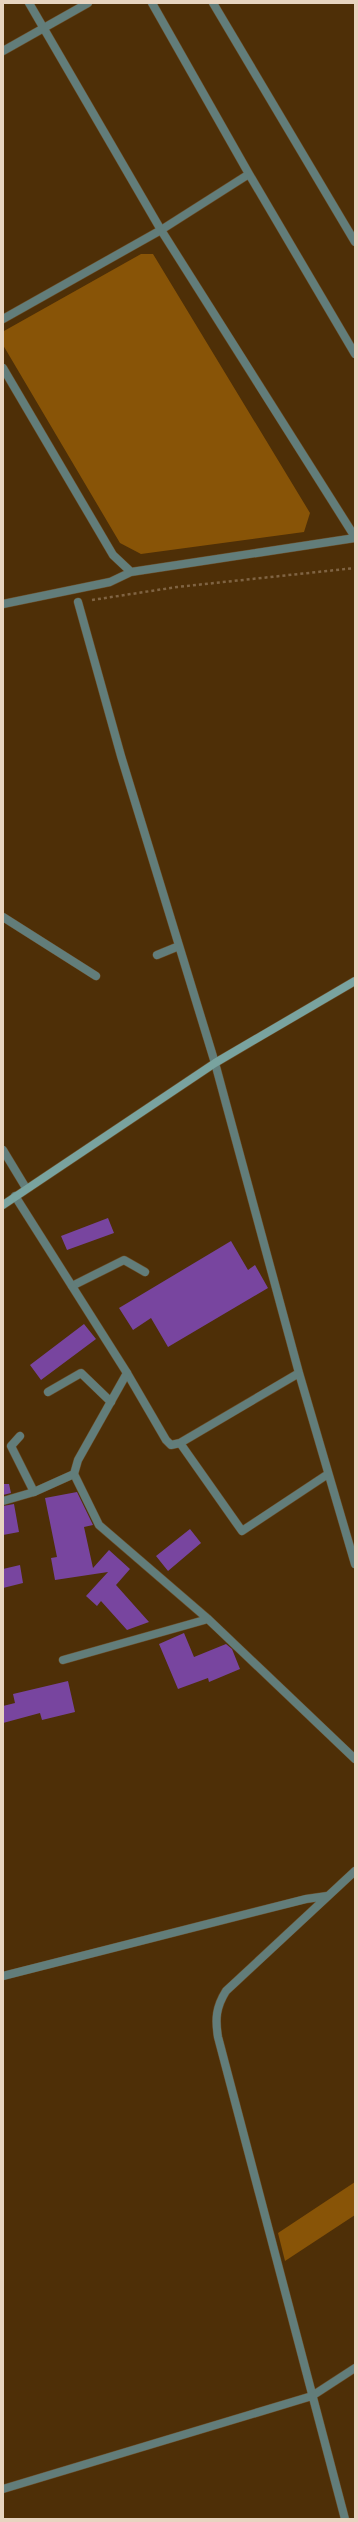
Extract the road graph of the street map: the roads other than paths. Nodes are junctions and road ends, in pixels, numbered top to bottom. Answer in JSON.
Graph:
{"nodes":[{"id":1,"x":28,"y":3,"type":"edge"},
{"id":2,"x":88,"y":3,"type":"edge"},
{"id":3,"x":152,"y":3,"type":"edge"},
{"id":4,"x":213,"y":3,"type":"edge"},
{"id":5,"x":44,"y":29,"type":"junction"},
{"id":6,"x":3,"y":51,"type":"edge"},
{"id":7,"x":249,"y":174,"type":"junction"},
{"id":8,"x":161,"y":230,"type":"junction"},
{"id":9,"x":355,"y":242,"type":"edge"},
{"id":10,"x":3,"y":319,"type":"edge"},
{"id":11,"x":355,"y":354,"type":"edge"},
{"id":12,"x":3,"y":368,"type":"edge"},
{"id":13,"x":355,"y":537,"type":"edge"},
{"id":14,"x":131,"y":572,"type":"junction"},
{"id":15,"x":78,"y":602,"type":"road end"},
{"id":16,"x":3,"y":604,"type":"edge"},
{"id":17,"x":3,"y":917,"type":"edge"},
{"id":18,"x":179,"y":946,"type":"junction"},
{"id":19,"x":157,"y":955,"type":"dead end"},
{"id":20,"x":96,"y":976,"type":"dead end"},
{"id":21,"x":355,"y":981,"type":"edge"},
{"id":22,"x":215,"y":1063,"type":"junction"},
{"id":23,"x":3,"y":1150,"type":"edge"},
{"id":24,"x":26,"y":1188,"type":"junction"},
{"id":25,"x":15,"y":1196,"type":"junction"},
{"id":26,"x":3,"y":1205,"type":"edge"},
{"id":27,"x":145,"y":1272,"type":"dead end"},
{"id":28,"x":72,"y":1286,"type":"junction"},
{"id":29,"x":126,"y":1373,"type":"junction"},
{"id":30,"x":299,"y":1373,"type":"junction"},
{"id":31,"x":48,"y":1392,"type":"dead end"},
{"id":32,"x":111,"y":1402,"type":"junction"},
{"id":33,"x":20,"y":1436,"type":"dead end"},
{"id":34,"x":180,"y":1443,"type":"junction"},
{"id":35,"x":74,"y":1474,"type":"junction"},
{"id":36,"x":328,"y":1474,"type":"junction"},
{"id":37,"x":34,"y":1492,"type":"junction"},
{"id":38,"x":3,"y":1501,"type":"edge"},
{"id":39,"x":355,"y":1564,"type":"edge"},
{"id":40,"x":208,"y":1619,"type":"junction"},
{"id":41,"x":63,"y":1660,"type":"dead end"},
{"id":42,"x":355,"y":1759,"type":"edge"},
{"id":43,"x":355,"y":1871,"type":"edge"},
{"id":44,"x":328,"y":1896,"type":"junction"},
{"id":45,"x":3,"y":1976,"type":"edge"},
{"id":46,"x":355,"y":2368,"type":"edge"},
{"id":47,"x":312,"y":2396,"type":"junction"},
{"id":48,"x":3,"y":2489,"type":"edge"},
{"id":49,"x":345,"y":2519,"type":"edge"}],
"edges":[{"from":1,"to":5,"type":"street"},
{"from":2,"to":5,"type":"street"},
{"from":3,"to":7,"type":"street"},
{"from":4,"to":9,"type":"street"},
{"from":5,"to":6,"type":"street"},
{"from":5,"to":8,"type":"street"},
{"from":7,"to":8,"type":"street"},
{"from":7,"to":11,"type":"street"},
{"from":8,"to":10,"type":"street"},
{"from":8,"to":13,"type":"street"},
{"from":12,"to":14,"type":"street"},
{"from":13,"to":14,"type":"street"},
{"from":14,"to":16,"type":"street"},
{"from":15,"to":18,"type":"street"},
{"from":17,"to":20,"type":"street"},
{"from":18,"to":19,"type":"street"},
{"from":18,"to":22,"type":"street"},
{"from":21,"to":22,"type":"street"},
{"from":22,"to":24,"type":"street"},
{"from":22,"to":30,"type":"street"},
{"from":23,"to":24,"type":"street"},
{"from":24,"to":25,"type":"street"},
{"from":25,"to":26,"type":"street"},
{"from":25,"to":28,"type":"street"},
{"from":27,"to":28,"type":"street"},
{"from":28,"to":29,"type":"street"},
{"from":29,"to":32,"type":"street"},
{"from":29,"to":34,"type":"street"},
{"from":30,"to":34,"type":"street"},
{"from":30,"to":36,"type":"street"},
{"from":31,"to":32,"type":"street"},
{"from":32,"to":35,"type":"street"},
{"from":33,"to":37,"type":"street"},
{"from":34,"to":36,"type":"street"},
{"from":35,"to":37,"type":"street"},
{"from":35,"to":40,"type":"street"},
{"from":36,"to":39,"type":"street"},
{"from":37,"to":38,"type":"street"},
{"from":40,"to":41,"type":"street"},
{"from":40,"to":42,"type":"street"},
{"from":43,"to":44,"type":"street"},
{"from":44,"to":45,"type":"street"},
{"from":44,"to":47,"type":"street"},
{"from":46,"to":47,"type":"street"},
{"from":47,"to":48,"type":"street"},
{"from":47,"to":49,"type":"street"}]}
